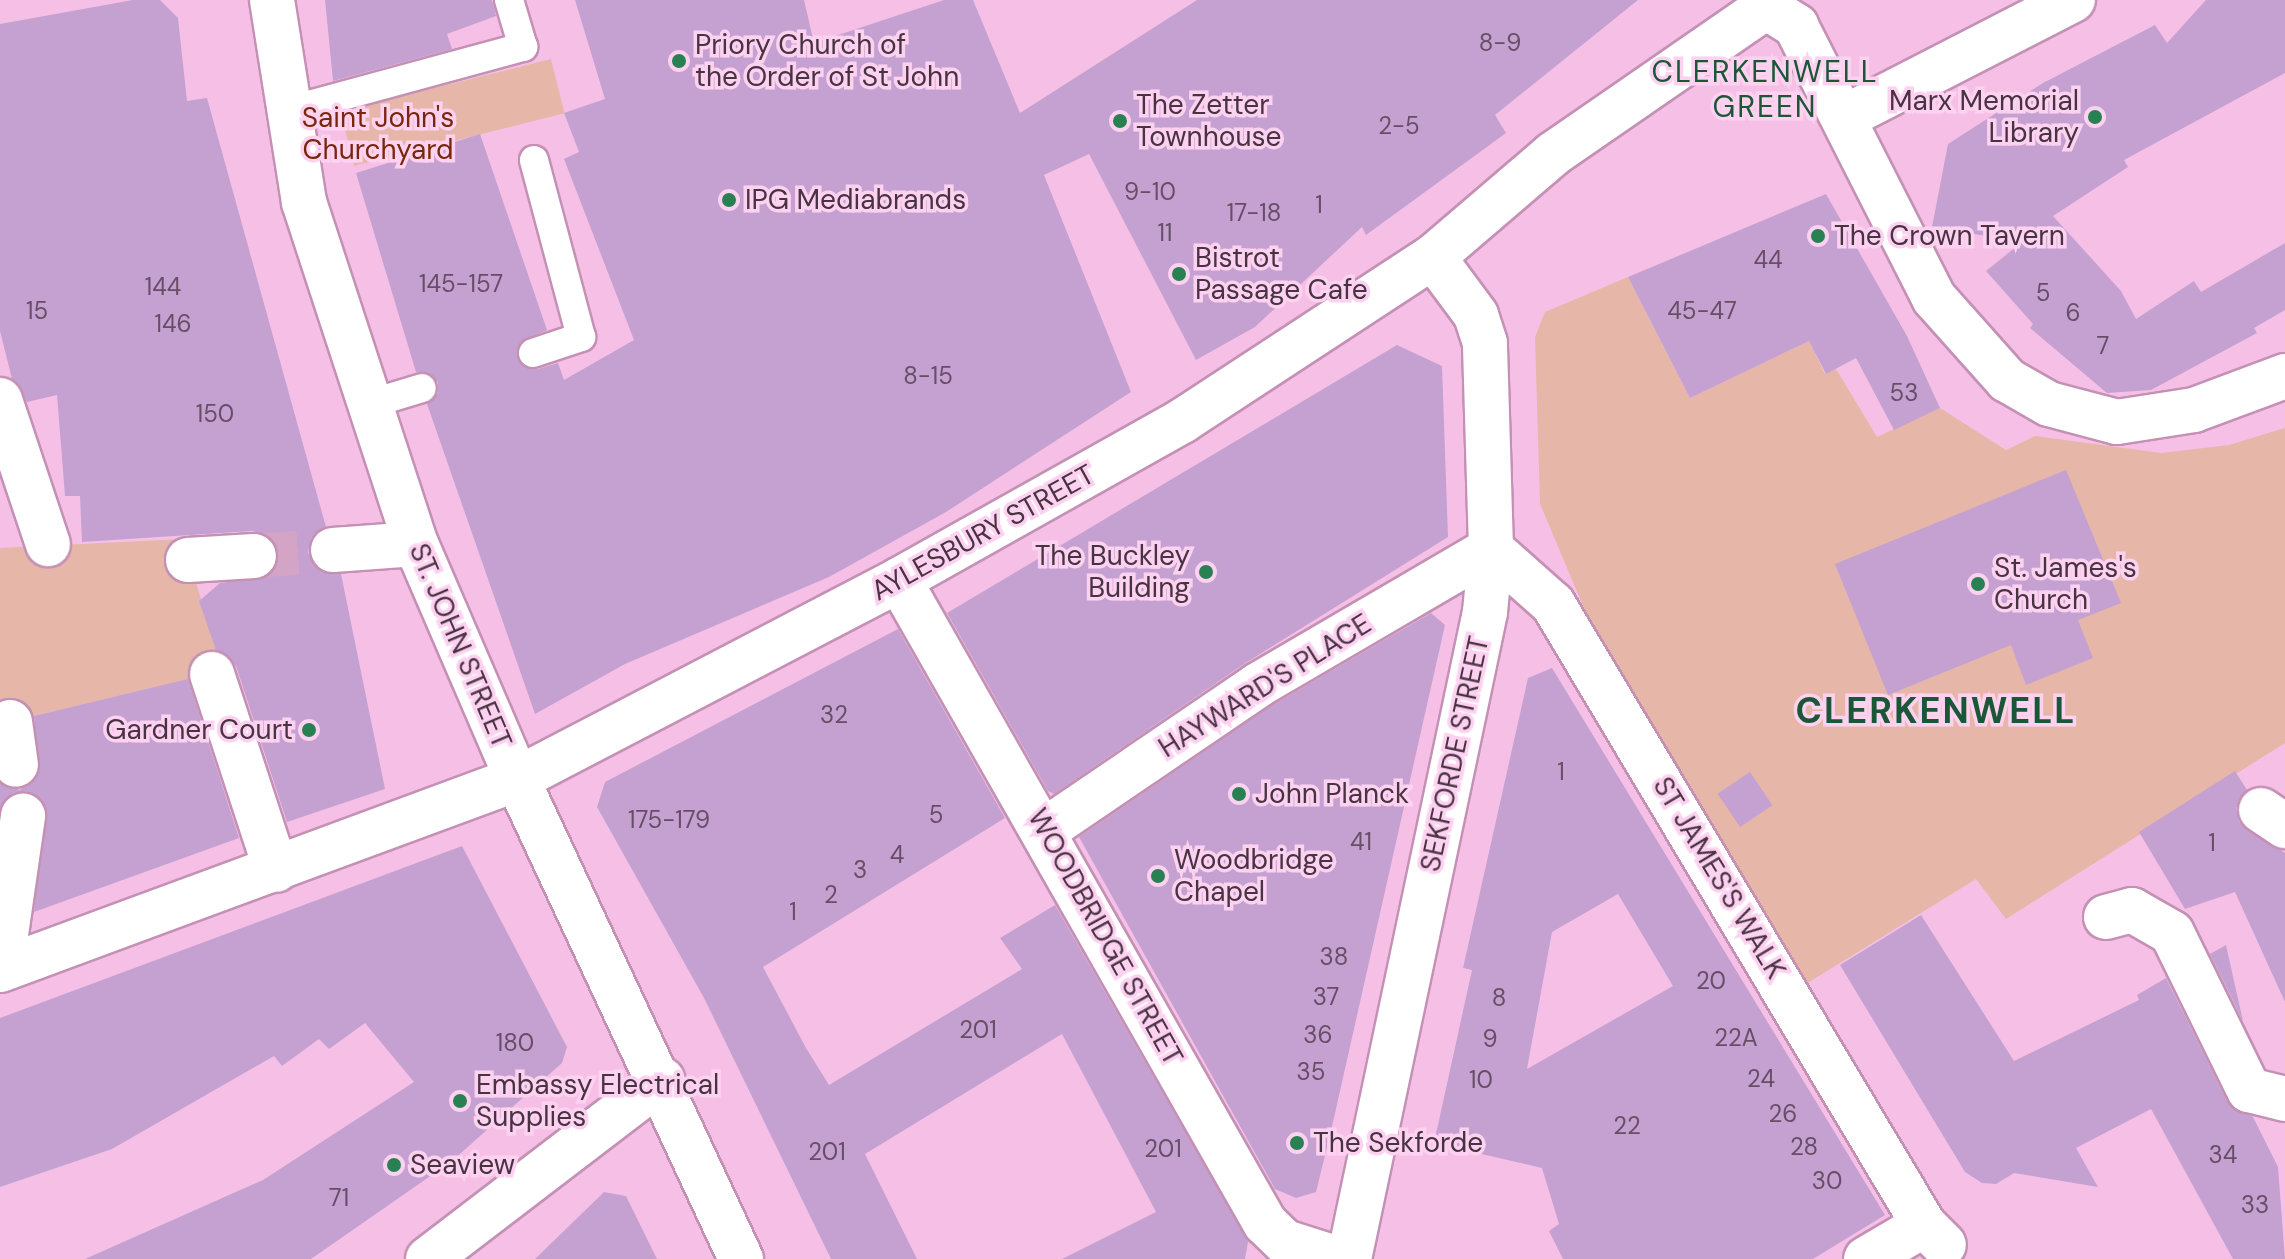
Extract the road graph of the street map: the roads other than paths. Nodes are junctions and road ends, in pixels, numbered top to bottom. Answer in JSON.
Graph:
{"nodes":[{"id":1,"x":272,"y":0,"type":"edge"},
{"id":2,"x":509,"y":0,"type":"edge"},
{"id":3,"x":2073,"y":0,"type":"edge"},
{"id":4,"x":1774,"y":4,"type":"edge"},
{"id":5,"x":287,"y":111,"type":"junction"},
{"id":6,"x":1847,"y":116,"type":"junction"},
{"id":7,"x":534,"y":160,"type":"dead end"},
{"id":8,"x":1433,"y":257,"type":"junction"},
{"id":9,"x":533,"y":353,"type":"dead end"},
{"id":10,"x":2285,"y":376,"type":"edge"},
{"id":11,"x":422,"y":388,"type":"dead end"},
{"id":12,"x":0,"y":400,"type":"edge"},
{"id":13,"x":369,"y":404,"type":"junction"},
{"id":14,"x":48,"y":544,"type":"dead end"},
{"id":15,"x":416,"y":544,"type":"junction"},
{"id":16,"x":1491,"y":549,"type":"junction"},
{"id":17,"x":333,"y":550,"type":"tunnel mouth"},
{"id":18,"x":254,"y":556,"type":"tunnel mouth"},
{"id":19,"x":188,"y":560,"type":"dead end"},
{"id":20,"x":899,"y":580,"type":"junction"},
{"id":21,"x":212,"y":674,"type":"dead end"},
{"id":22,"x":10,"y":722,"type":"dead end"},
{"id":23,"x":16,"y":765,"type":"dead end"},
{"id":24,"x":517,"y":779,"type":"junction"},
{"id":25,"x":23,"y":816,"type":"dead end"},
{"id":26,"x":1045,"y":830,"type":"junction"},
{"id":27,"x":276,"y":870,"type":"junction"},
{"id":28,"x":2106,"y":917,"type":"dead end"},
{"id":29,"x":0,"y":969,"type":"edge"},
{"id":30,"x":662,"y":1080,"type":"junction"},
{"id":31,"x":2267,"y":1095,"type":"edge"},
{"id":32,"x":1940,"y":1243,"type":"edge"},
{"id":33,"x":440,"y":1255,"type":"edge"},
{"id":34,"x":741,"y":1259,"type":"edge"},
{"id":35,"x":1339,"y":1259,"type":"edge"},
{"id":36,"x":1349,"y":1259,"type":"edge"},
{"id":37,"x":1866,"y":1259,"type":"edge"}],
"edges":[{"from":1,"to":5,"type":"street","name":"ST. JOHN STREET"},
{"from":2,"to":5,"type":"lane"},
{"from":3,"to":6,"type":"street"},
{"from":4,"to":6,"type":"street"},
{"from":4,"to":8,"type":"street"},
{"from":5,"to":13,"type":"street","name":"ST. JOHN STREET"},
{"from":6,"to":10,"type":"street"},
{"from":7,"to":9,"type":"lane"},
{"from":8,"to":16,"type":"street","name":"SEKFORDE STREET"},
{"from":8,"to":20,"type":"street","name":"AYLESBURY STREET"},
{"from":11,"to":13,"type":"lane"},
{"from":12,"to":14,"type":"street"},
{"from":13,"to":15,"type":"street","name":"ST. JOHN STREET"},
{"from":15,"to":17,"type":"street"},
{"from":15,"to":24,"type":"street","name":"ST. JOHN STREET"},
{"from":16,"to":26,"type":"street","name":"HAYWARD'S PLACE"},
{"from":16,"to":32,"type":"street","name":"ST JAMES'S WALK"},
{"from":16,"to":36,"type":"street","name":"SEKFORDE STREET"},
{"from":18,"to":19,"type":"street"},
{"from":20,"to":24,"type":"street","name":"AYLESBURY STREET"},
{"from":20,"to":26,"type":"street","name":"WOODBRIDGE STREET"},
{"from":21,"to":27,"type":"street"},
{"from":22,"to":23,"type":"street"},
{"from":24,"to":27,"type":"street","name":"AYLESBURY STREET"},
{"from":24,"to":30,"type":"street","name":"ST. JOHN STREET"},
{"from":25,"to":29,"type":"street"},
{"from":26,"to":35,"type":"street","name":"WOODBRIDGE STREET"},
{"from":27,"to":29,"type":"street","name":"AYLESBURY STREET"},
{"from":28,"to":31,"type":"street"},
{"from":30,"to":33,"type":"street"},
{"from":30,"to":34,"type":"street","name":"ST. JOHN STREET"},
{"from":32,"to":37,"type":"street"}]}
